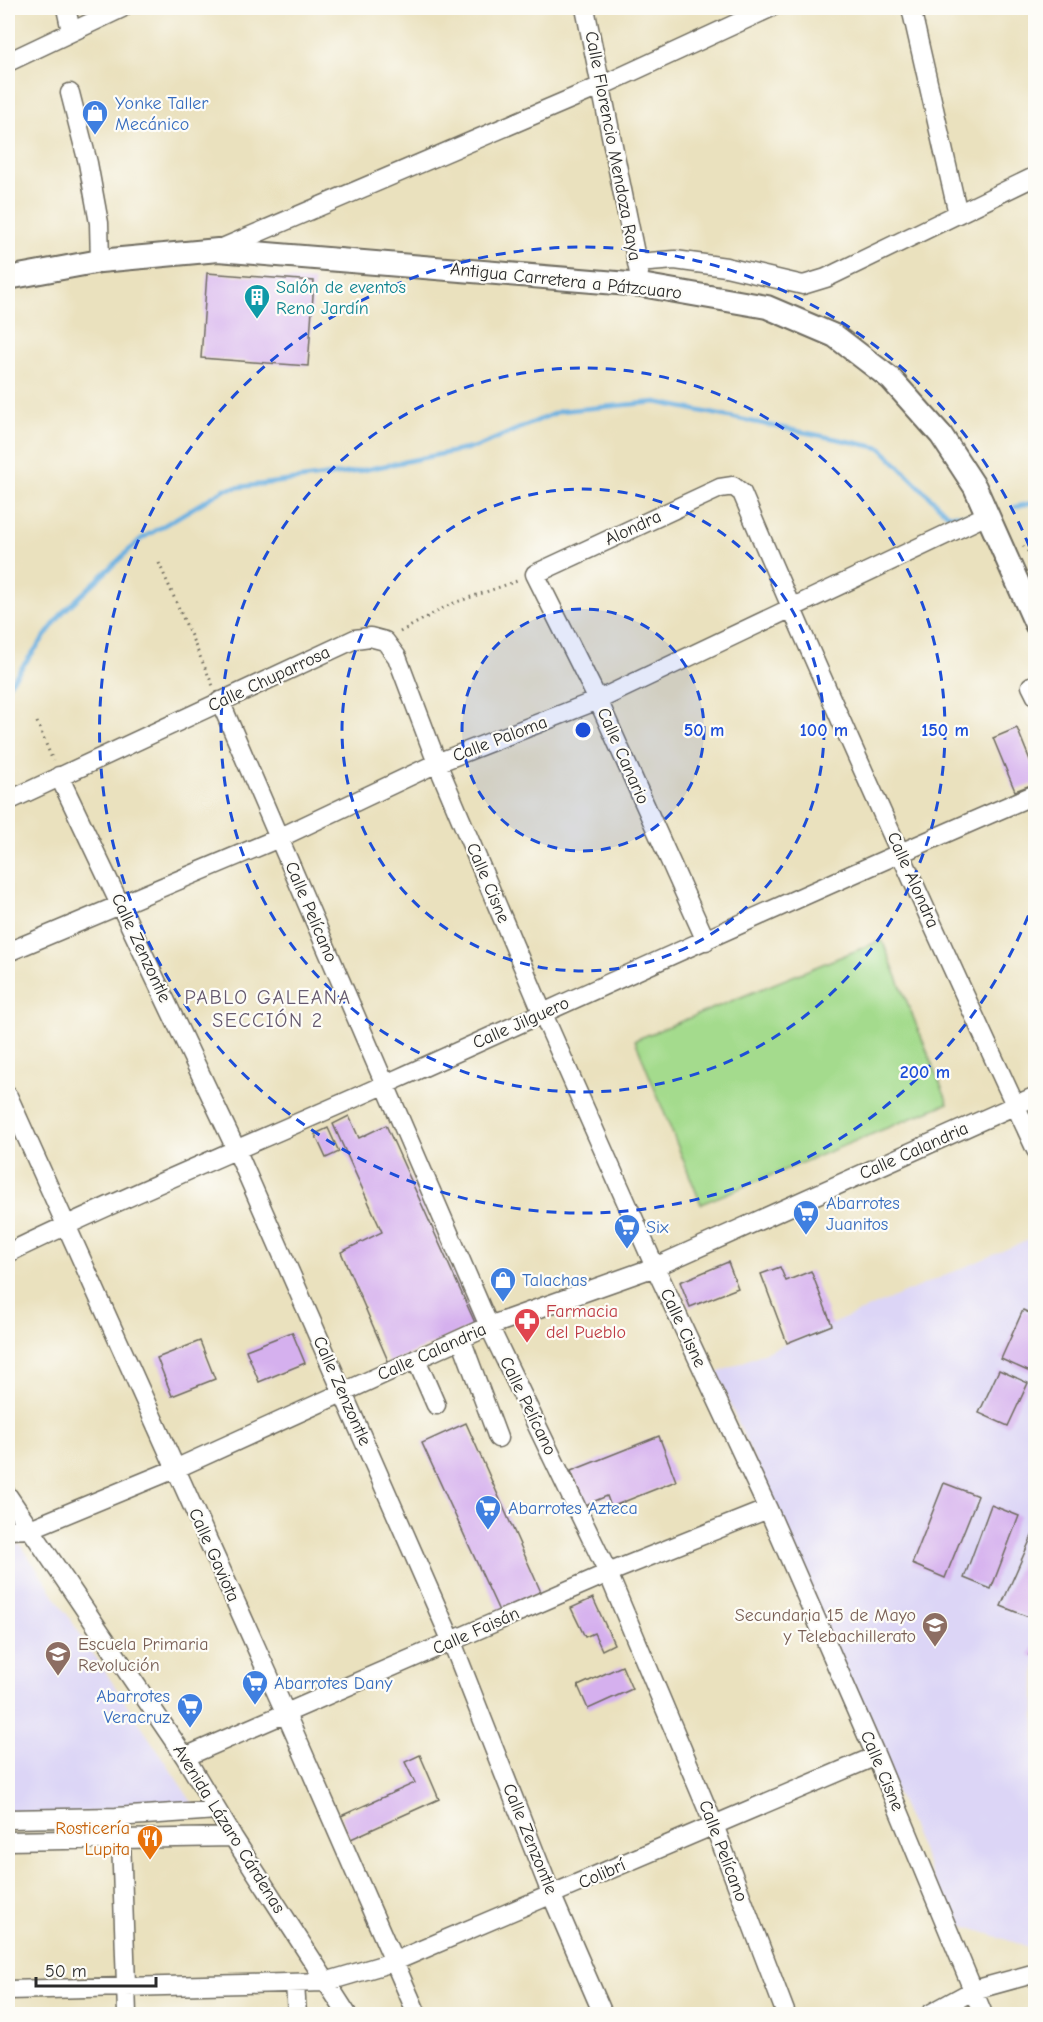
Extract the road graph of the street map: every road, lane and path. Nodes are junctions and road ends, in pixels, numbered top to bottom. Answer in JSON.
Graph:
{"nodes":[{"id":1,"x":66,"y":8,"type":"edge"},
{"id":2,"x":122,"y":8,"type":"edge"},
{"id":3,"x":585,"y":8,"type":"edge"},
{"id":4,"x":770,"y":8,"type":"edge"},
{"id":5,"x":911,"y":8,"type":"edge"},
{"id":6,"x":71,"y":31,"type":"junction"},
{"id":7,"x":8,"y":62,"type":"edge"},
{"id":8,"x":601,"y":86,"type":"junction"},
{"id":9,"x":70,"y":93,"type":"dead end"},
{"id":10,"x":1035,"y":176,"type":"edge"},
{"id":11,"x":958,"y":214,"type":"junction"},
{"id":12,"x":218,"y":250,"type":"junction"},
{"id":13,"x":100,"y":261,"type":"junction"},
{"id":14,"x":639,"y":274,"type":"junction"},
{"id":15,"x":8,"y":278,"type":"edge"},
{"id":16,"x":733,"y":486,"type":"joint"},
{"id":17,"x":987,"y":515,"type":"junction"},
{"id":18,"x":1017,"y":538,"type":"dead end"},
{"id":19,"x":1035,"y":561,"type":"edge"},
{"id":20,"x":159,"y":562,"type":"dead end"},
{"id":21,"x":535,"y":574,"type":"junction"},
{"id":22,"x":791,"y":609,"type":"junction"},
{"id":23,"x":1035,"y":624,"type":"edge"},
{"id":24,"x":385,"y":641,"type":"junction"},
{"id":25,"x":598,"y":700,"type":"junction"},
{"id":26,"x":220,"y":701,"type":"junction"},
{"id":27,"x":37,"y":722,"type":"dead end"},
{"id":28,"x":437,"y":763,"type":"junction"},
{"id":29,"x":59,"y":776,"type":"junction"},
{"id":30,"x":1035,"y":794,"type":"edge"},
{"id":31,"x":8,"y":801,"type":"edge"},
{"id":32,"x":279,"y":838,"type":"junction"},
{"id":33,"x":900,"y":852,"type":"junction"},
{"id":34,"x":121,"y":906,"type":"junction"},
{"id":35,"x":706,"y":941,"type":"junction"},
{"id":36,"x":8,"y":952,"type":"edge"},
{"id":37,"x":543,"y":1014,"type":"junction"},
{"id":38,"x":386,"y":1084,"type":"junction"},
{"id":39,"x":8,"y":1096,"type":"edge"},
{"id":40,"x":1035,"y":1096,"type":"edge"},
{"id":41,"x":1015,"y":1106,"type":"junction"},
{"id":42,"x":236,"y":1149,"type":"junction"},
{"id":43,"x":1035,"y":1150,"type":"edge"},
{"id":44,"x":65,"y":1225,"type":"junction"},
{"id":45,"x":8,"y":1253,"type":"edge"},
{"id":46,"x":655,"y":1267,"type":"junction"},
{"id":47,"x":489,"y":1326,"type":"junction"},
{"id":48,"x":461,"y":1339,"type":"junction"},
{"id":49,"x":416,"y":1359,"type":"junction"},
{"id":50,"x":342,"y":1392,"type":"junction"},
{"id":51,"x":436,"y":1405,"type":"dead end"},
{"id":52,"x":498,"y":1438,"type":"dead end"},
{"id":53,"x":175,"y":1469,"type":"junction"},
{"id":54,"x":8,"y":1496,"type":"edge"},
{"id":55,"x":768,"y":1509,"type":"junction"},
{"id":56,"x":30,"y":1529,"type":"junction"},
{"id":57,"x":8,"y":1530,"type":"edge"},
{"id":58,"x":608,"y":1573,"type":"junction"},
{"id":59,"x":452,"y":1642,"type":"junction"},
{"id":60,"x":286,"y":1714,"type":"junction"},
{"id":61,"x":876,"y":1756,"type":"junction"},
{"id":62,"x":186,"y":1757,"type":"junction"},
{"id":63,"x":217,"y":1810,"type":"junction"},
{"id":64,"x":116,"y":1817,"type":"junction"},
{"id":65,"x":8,"y":1819,"type":"edge"},
{"id":66,"x":714,"y":1825,"type":"junction"},
{"id":67,"x":233,"y":1837,"type":"junction"},
{"id":68,"x":121,"y":1838,"type":"junction"},
{"id":69,"x":8,"y":1841,"type":"edge"},
{"id":70,"x":552,"y":1896,"type":"junction"},
{"id":71,"x":393,"y":1962,"type":"junction"},
{"id":72,"x":1035,"y":1973,"type":"edge"},
{"id":73,"x":325,"y":1982,"type":"junction"},
{"id":74,"x":295,"y":1984,"type":"junction"},
{"id":75,"x":127,"y":1986,"type":"junction"},
{"id":76,"x":8,"y":1990,"type":"edge"},
{"id":77,"x":974,"y":1990,"type":"junction"},
{"id":78,"x":128,"y":2014,"type":"edge"},
{"id":79,"x":297,"y":2014,"type":"edge"},
{"id":80,"x":348,"y":2014,"type":"edge"},
{"id":81,"x":417,"y":2014,"type":"edge"},
{"id":82,"x":603,"y":2014,"type":"edge"},
{"id":83,"x":786,"y":2014,"type":"edge"},
{"id":84,"x":930,"y":2014,"type":"edge"},
{"id":85,"x":983,"y":2014,"type":"edge"}],
"edges":[{"from":1,"to":6,"type":"street"},
{"from":2,"to":6,"type":"street"},
{"from":3,"to":8,"type":"street","name":"Calle Florencio Mendoza Raya"},
{"from":4,"to":8,"type":"street"},
{"from":5,"to":11,"type":"street"},
{"from":6,"to":7,"type":"street"},
{"from":8,"to":12,"type":"street"},
{"from":8,"to":14,"type":"street","name":"Calle Florencio Mendoza Raya"},
{"from":9,"to":13,"type":"street"},
{"from":10,"to":11,"type":"street"},
{"from":11,"to":14,"type":"street"},
{"from":12,"to":13,"type":"main road","name":"Antigua Carretera a Pátzcuaro"},
{"from":12,"to":14,"type":"main road","name":"Antigua Carretera a Pátzcuaro"},
{"from":13,"to":15,"type":"main road","name":"Antigua Carretera a Pátzcuaro"},
{"from":14,"to":17,"type":"main road","name":"Antigua Carretera a Pátzcuaro"},
{"from":16,"to":21,"type":"street","name":"Alondra"},
{"from":16,"to":22,"type":"street","name":"Calle Alondra"},
{"from":17,"to":22,"type":"street","name":"Calle Paloma"},
{"from":17,"to":23,"type":"main road","name":"Antigua Carretera a Pátzcuaro"},
{"from":18,"to":19,"type":"path"},
{"from":20,"to":26,"type":"path"},
{"from":21,"to":24,"type":"path"},
{"from":21,"to":25,"type":"street","name":"Calle Canario"},
{"from":22,"to":25,"type":"street","name":"Calle Paloma"},
{"from":22,"to":33,"type":"street","name":"Calle Alondra"},
{"from":24,"to":26,"type":"street","name":"Calle Chuparrosa"},
{"from":24,"to":28,"type":"street","name":"Calle Cisne"},
{"from":25,"to":28,"type":"street","name":"Calle Paloma"},
{"from":25,"to":35,"type":"street","name":"Calle Canario"},
{"from":26,"to":29,"type":"street","name":"Calle Chuparrosa"},
{"from":26,"to":32,"type":"street","name":"Calle Pelícano"},
{"from":27,"to":29,"type":"path"},
{"from":28,"to":32,"type":"street","name":"Calle Paloma"},
{"from":28,"to":37,"type":"street","name":"Calle Cisne"},
{"from":29,"to":31,"type":"street","name":"Calle Chuparrosa"},
{"from":29,"to":34,"type":"street","name":"Calle Zenzontle"},
{"from":30,"to":33,"type":"street","name":"Calle Jilguero"},
{"from":32,"to":34,"type":"street","name":"Calle Paloma"},
{"from":32,"to":38,"type":"street","name":"Calle Pelícano"},
{"from":33,"to":35,"type":"street","name":"Calle Jilguero"},
{"from":33,"to":41,"type":"street","name":"Calle Alondra"},
{"from":34,"to":36,"type":"street","name":"Calle Paloma"},
{"from":34,"to":42,"type":"street","name":"Calle Zenzontle"},
{"from":35,"to":37,"type":"street","name":"Calle Jilguero"},
{"from":37,"to":38,"type":"street","name":"Calle Jilguero"},
{"from":37,"to":46,"type":"street","name":"Calle Cisne"},
{"from":38,"to":42,"type":"street","name":"Calle Jilguero"},
{"from":38,"to":47,"type":"street","name":"Calle Pelícano"},
{"from":39,"to":44,"type":"street","name":"Calle Gaviota"},
{"from":40,"to":41,"type":"street","name":"Calle Calandria"},
{"from":41,"to":43,"type":"street","name":"Calle Alondra"},
{"from":41,"to":46,"type":"street","name":"Calle Calandria"},
{"from":42,"to":44,"type":"street","name":"Calle Jilguero"},
{"from":42,"to":50,"type":"street","name":"Calle Zenzontle"},
{"from":44,"to":45,"type":"street","name":"Calle Jilguero"},
{"from":44,"to":53,"type":"street","name":"Calle Gaviota"},
{"from":46,"to":47,"type":"street","name":"Calle Calandria"},
{"from":46,"to":55,"type":"street","name":"Calle Cisne"},
{"from":47,"to":48,"type":"street","name":"Calle Calandria"},
{"from":47,"to":58,"type":"street","name":"Calle Pelícano"},
{"from":48,"to":49,"type":"street","name":"Calle Calandria"},
{"from":48,"to":52,"type":"street"},
{"from":49,"to":50,"type":"street","name":"Calle Calandria"},
{"from":49,"to":51,"type":"street"},
{"from":50,"to":53,"type":"street","name":"Calle Calandria"},
{"from":50,"to":59,"type":"street","name":"Calle Zenzontle"},
{"from":53,"to":56,"type":"street","name":"Calle Calandria"},
{"from":53,"to":60,"type":"street","name":"Calle Gaviota"},
{"from":54,"to":56,"type":"street","name":"Avenida Lázaro Cárdenas"},
{"from":55,"to":58,"type":"street","name":"Calle Faisán"},
{"from":55,"to":61,"type":"street","name":"Calle Cisne"},
{"from":56,"to":57,"type":"street","name":"Calle Calandria"},
{"from":56,"to":62,"type":"street","name":"Avenida Lázaro Cárdenas"},
{"from":58,"to":59,"type":"street","name":"Calle Faisán"},
{"from":58,"to":66,"type":"street","name":"Calle Pelícano"},
{"from":59,"to":60,"type":"street","name":"Calle Faisán"},
{"from":59,"to":70,"type":"street","name":"Calle Zenzontle"},
{"from":60,"to":62,"type":"street","name":"Calle Faisán"},
{"from":60,"to":71,"type":"street","name":"Calle Gaviota"},
{"from":61,"to":66,"type":"street","name":"Colibrí"},
{"from":61,"to":77,"type":"street","name":"Calle Cisne"},
{"from":62,"to":63,"type":"street","name":"Avenida Lázaro Cárdenas"},
{"from":63,"to":64,"type":"street"},
{"from":63,"to":67,"type":"street","name":"Avenida Lázaro Cárdenas"},
{"from":64,"to":65,"type":"street"},
{"from":64,"to":68,"type":"street"},
{"from":66,"to":70,"type":"street","name":"Colibrí"},
{"from":66,"to":83,"type":"street","name":"Calle Pelícano"},
{"from":67,"to":68,"type":"street"},
{"from":67,"to":73,"type":"street","name":"Avenida Lázaro Cárdenas"},
{"from":68,"to":69,"type":"street"},
{"from":68,"to":75,"type":"street"},
{"from":70,"to":71,"type":"street","name":"Colibrí"},
{"from":70,"to":82,"type":"street","name":"Calle Zenzontle"},
{"from":71,"to":73,"type":"street","name":"Colibrí"},
{"from":71,"to":81,"type":"street","name":"Calle Gaviota"},
{"from":72,"to":77,"type":"street"},
{"from":73,"to":74,"type":"street","name":"Colibrí"},
{"from":73,"to":80,"type":"street","name":"Avenida Lázaro Cárdenas"},
{"from":74,"to":75,"type":"street","name":"Colibrí"},
{"from":74,"to":79,"type":"street"},
{"from":75,"to":76,"type":"street","name":"Colibrí"},
{"from":75,"to":78,"type":"street"},
{"from":77,"to":84,"type":"street"},
{"from":77,"to":85,"type":"street","name":"Calle Cisne"}]}
